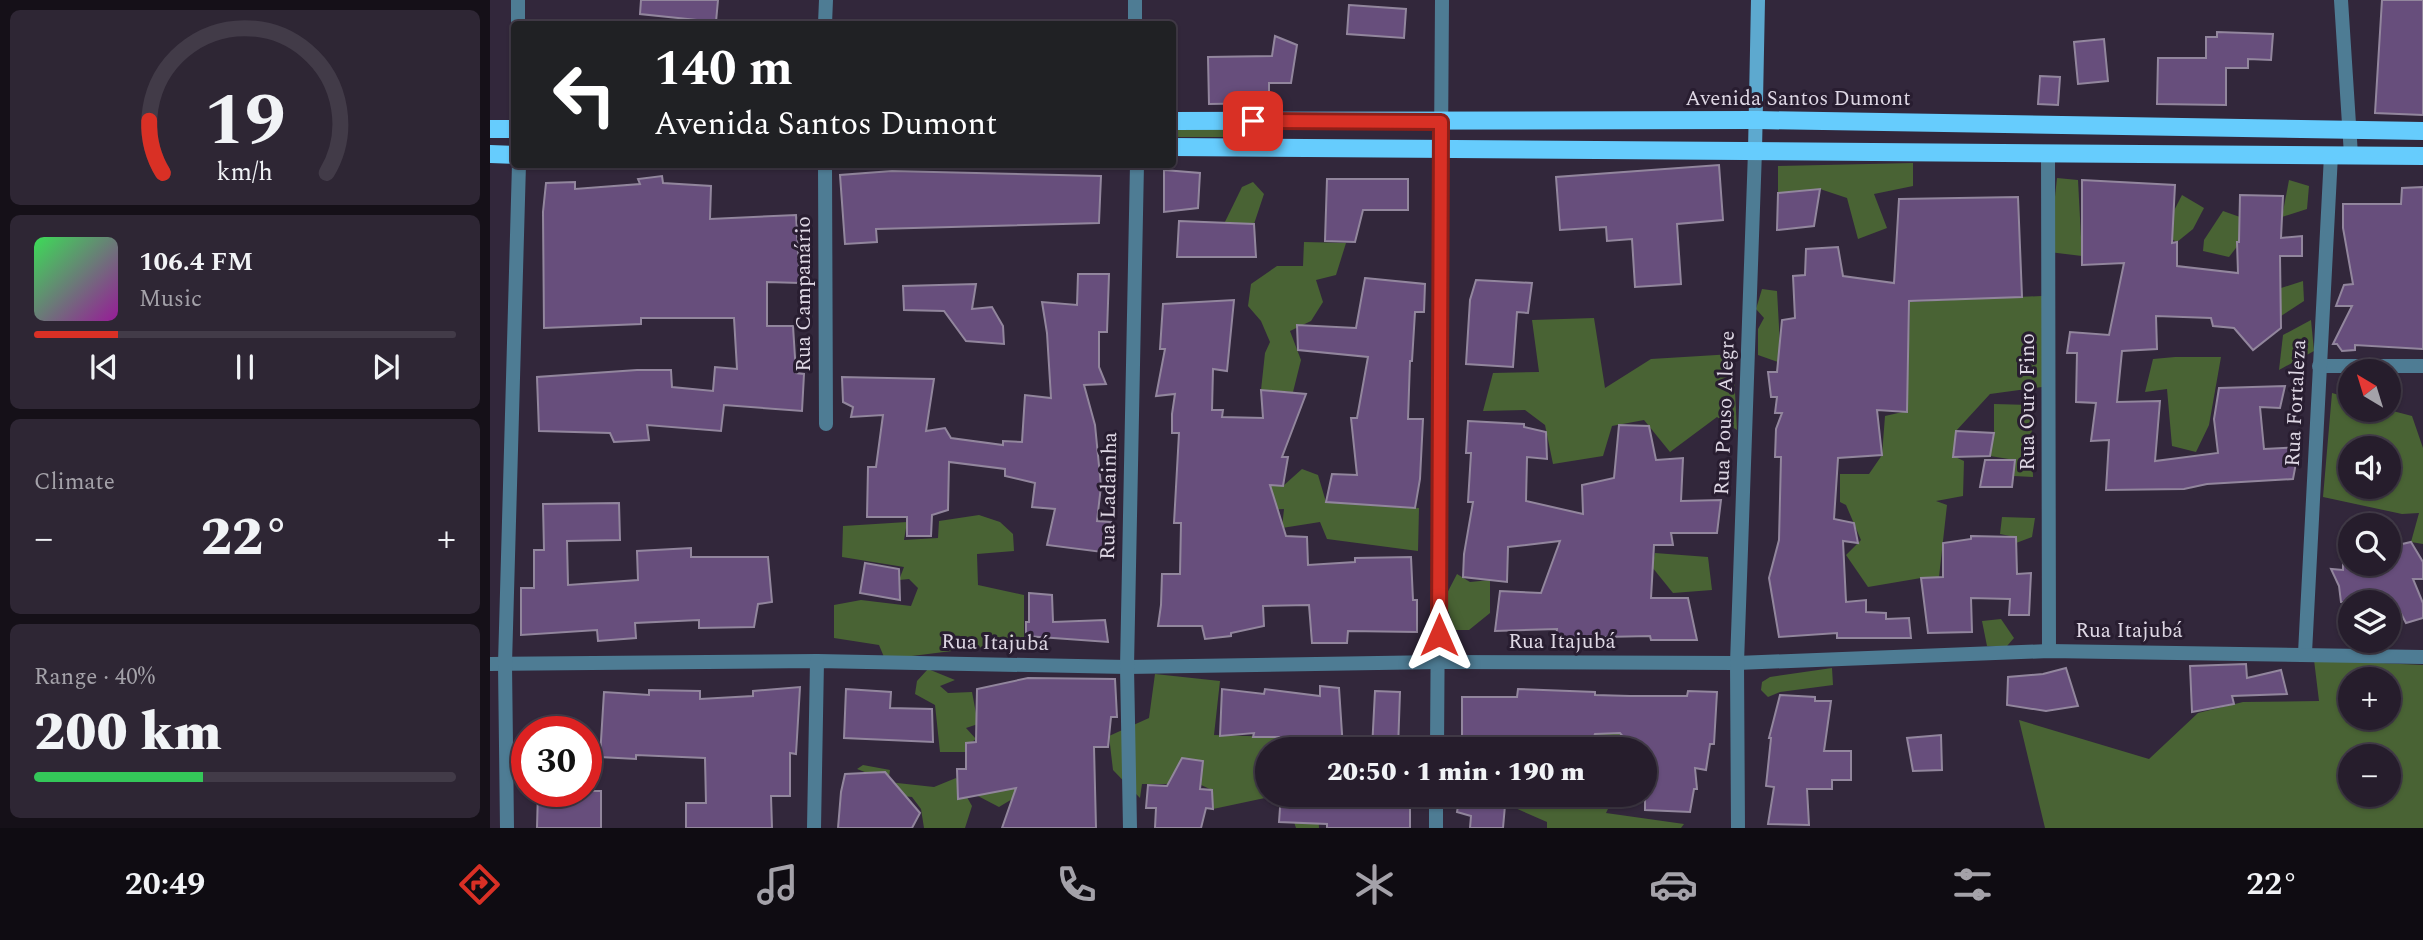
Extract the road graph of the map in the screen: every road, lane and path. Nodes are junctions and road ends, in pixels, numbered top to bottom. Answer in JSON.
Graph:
{"nodes":[{"id":1,"x":518,"y":0,"type":"edge"},
{"id":2,"x":826,"y":0,"type":"edge"},
{"id":3,"x":1135,"y":0,"type":"edge"},
{"id":4,"x":1442,"y":0,"type":"edge"},
{"id":5,"x":1758,"y":0,"type":"edge"},
{"id":6,"x":2341,"y":0,"type":"edge"},
{"id":7,"x":518,"y":21,"type":"edge"},
{"id":8,"x":825,"y":21,"type":"edge"},
{"id":9,"x":1135,"y":21,"type":"edge"},
{"id":10,"x":1757,"y":120,"type":"junction"},
{"id":11,"x":1176,"y":121,"type":"edge"},
{"id":12,"x":1441,"y":122,"type":"junction"},
{"id":13,"x":490,"y":129,"type":"edge"},
{"id":14,"x":511,"y":129,"type":"edge"},
{"id":15,"x":2350,"y":129,"type":"junction"},
{"id":16,"x":2423,"y":131,"type":"edge"},
{"id":17,"x":1176,"y":148,"type":"edge"},
{"id":18,"x":1441,"y":150,"type":"junction"},
{"id":19,"x":1755,"y":151,"type":"junction"},
{"id":20,"x":2048,"y":152,"type":"junction"},
{"id":21,"x":490,"y":154,"type":"edge"},
{"id":22,"x":511,"y":155,"type":"edge"},
{"id":23,"x":2331,"y":155,"type":"junction"},
{"id":24,"x":2351,"y":155,"type":"junction"},
{"id":25,"x":2423,"y":156,"type":"edge"},
{"id":26,"x":519,"y":168,"type":"edge"},
{"id":27,"x":825,"y":168,"type":"edge"},
{"id":28,"x":1137,"y":168,"type":"edge"},
{"id":29,"x":2319,"y":366,"type":"junction"},
{"id":30,"x":2423,"y":366,"type":"edge"},
{"id":31,"x":826,"y":424,"type":"dead end"},
{"id":32,"x":2049,"y":652,"type":"junction"},
{"id":33,"x":2305,"y":653,"type":"junction"},
{"id":34,"x":2423,"y":657,"type":"edge"},
{"id":35,"x":817,"y":661,"type":"junction"},
{"id":36,"x":1438,"y":662,"type":"junction"},
{"id":37,"x":1737,"y":663,"type":"junction"},
{"id":38,"x":498,"y":664,"type":"edge"},
{"id":39,"x":1127,"y":667,"type":"junction"},
{"id":40,"x":1437,"y":737,"type":"edge"},
{"id":41,"x":1436,"y":807,"type":"edge"},
{"id":42,"x":507,"y":828,"type":"edge"},
{"id":43,"x":814,"y":828,"type":"edge"},
{"id":44,"x":1130,"y":828,"type":"edge"},
{"id":45,"x":1436,"y":828,"type":"edge"},
{"id":46,"x":1738,"y":828,"type":"edge"}],
"edges":[{"from":1,"to":7,"type":"street"},
{"from":2,"to":8,"type":"street"},
{"from":3,"to":9,"type":"street"},
{"from":4,"to":12,"type":"street"},
{"from":5,"to":10,"type":"main road","name":"Rua Pouso Alegre"},
{"from":6,"to":15,"type":"street"},
{"from":10,"to":12,"type":"main road","name":"Avenida Santos Dumont"},
{"from":10,"to":15,"type":"main road","name":"Avenida Santos Dumont"},
{"from":10,"to":19,"type":"main road","name":"Rua Pouso Alegre"},
{"from":11,"to":12,"type":"main road","name":"Avenida Santos Dumont"},
{"from":12,"to":18,"type":"street"},
{"from":13,"to":14,"type":"main road"},
{"from":15,"to":16,"type":"main road","name":"Avenida Santos Dumont"},
{"from":15,"to":24,"type":"street"},
{"from":17,"to":18,"type":"main road"},
{"from":18,"to":19,"type":"main road"},
{"from":18,"to":36,"type":"street"},
{"from":19,"to":20,"type":"main road"},
{"from":19,"to":37,"type":"street","name":"Rua Pouso Alegre"},
{"from":20,"to":23,"type":"main road"},
{"from":20,"to":32,"type":"street","name":"Rua Ouro Fino"},
{"from":21,"to":22,"type":"main road"},
{"from":23,"to":24,"type":"main road"},
{"from":23,"to":29,"type":"street","name":"Rua Fortaleza"},
{"from":24,"to":25,"type":"main road"},
{"from":26,"to":38,"type":"street"},
{"from":27,"to":31,"type":"street","name":"Rua Campanário"},
{"from":28,"to":39,"type":"street","name":"Rua Ladainha"},
{"from":29,"to":30,"type":"street"},
{"from":29,"to":33,"type":"street","name":"Rua Fortaleza"},
{"from":32,"to":33,"type":"street","name":"Rua Itajubá"},
{"from":32,"to":37,"type":"street","name":"Rua Itajubá"},
{"from":33,"to":34,"type":"street","name":"Rua Itajubá"},
{"from":35,"to":38,"type":"street","name":"Rua Itajubá"},
{"from":35,"to":39,"type":"street","name":"Rua Itajubá"},
{"from":35,"to":43,"type":"street"},
{"from":36,"to":37,"type":"street","name":"Rua Itajubá"},
{"from":36,"to":39,"type":"street","name":"Rua Itajubá"},
{"from":36,"to":40,"type":"street"},
{"from":37,"to":46,"type":"street","name":"Rua Pouso Alegre"},
{"from":38,"to":42,"type":"street"},
{"from":39,"to":44,"type":"street","name":"Rua Ladainha"},
{"from":41,"to":45,"type":"street"}]}
